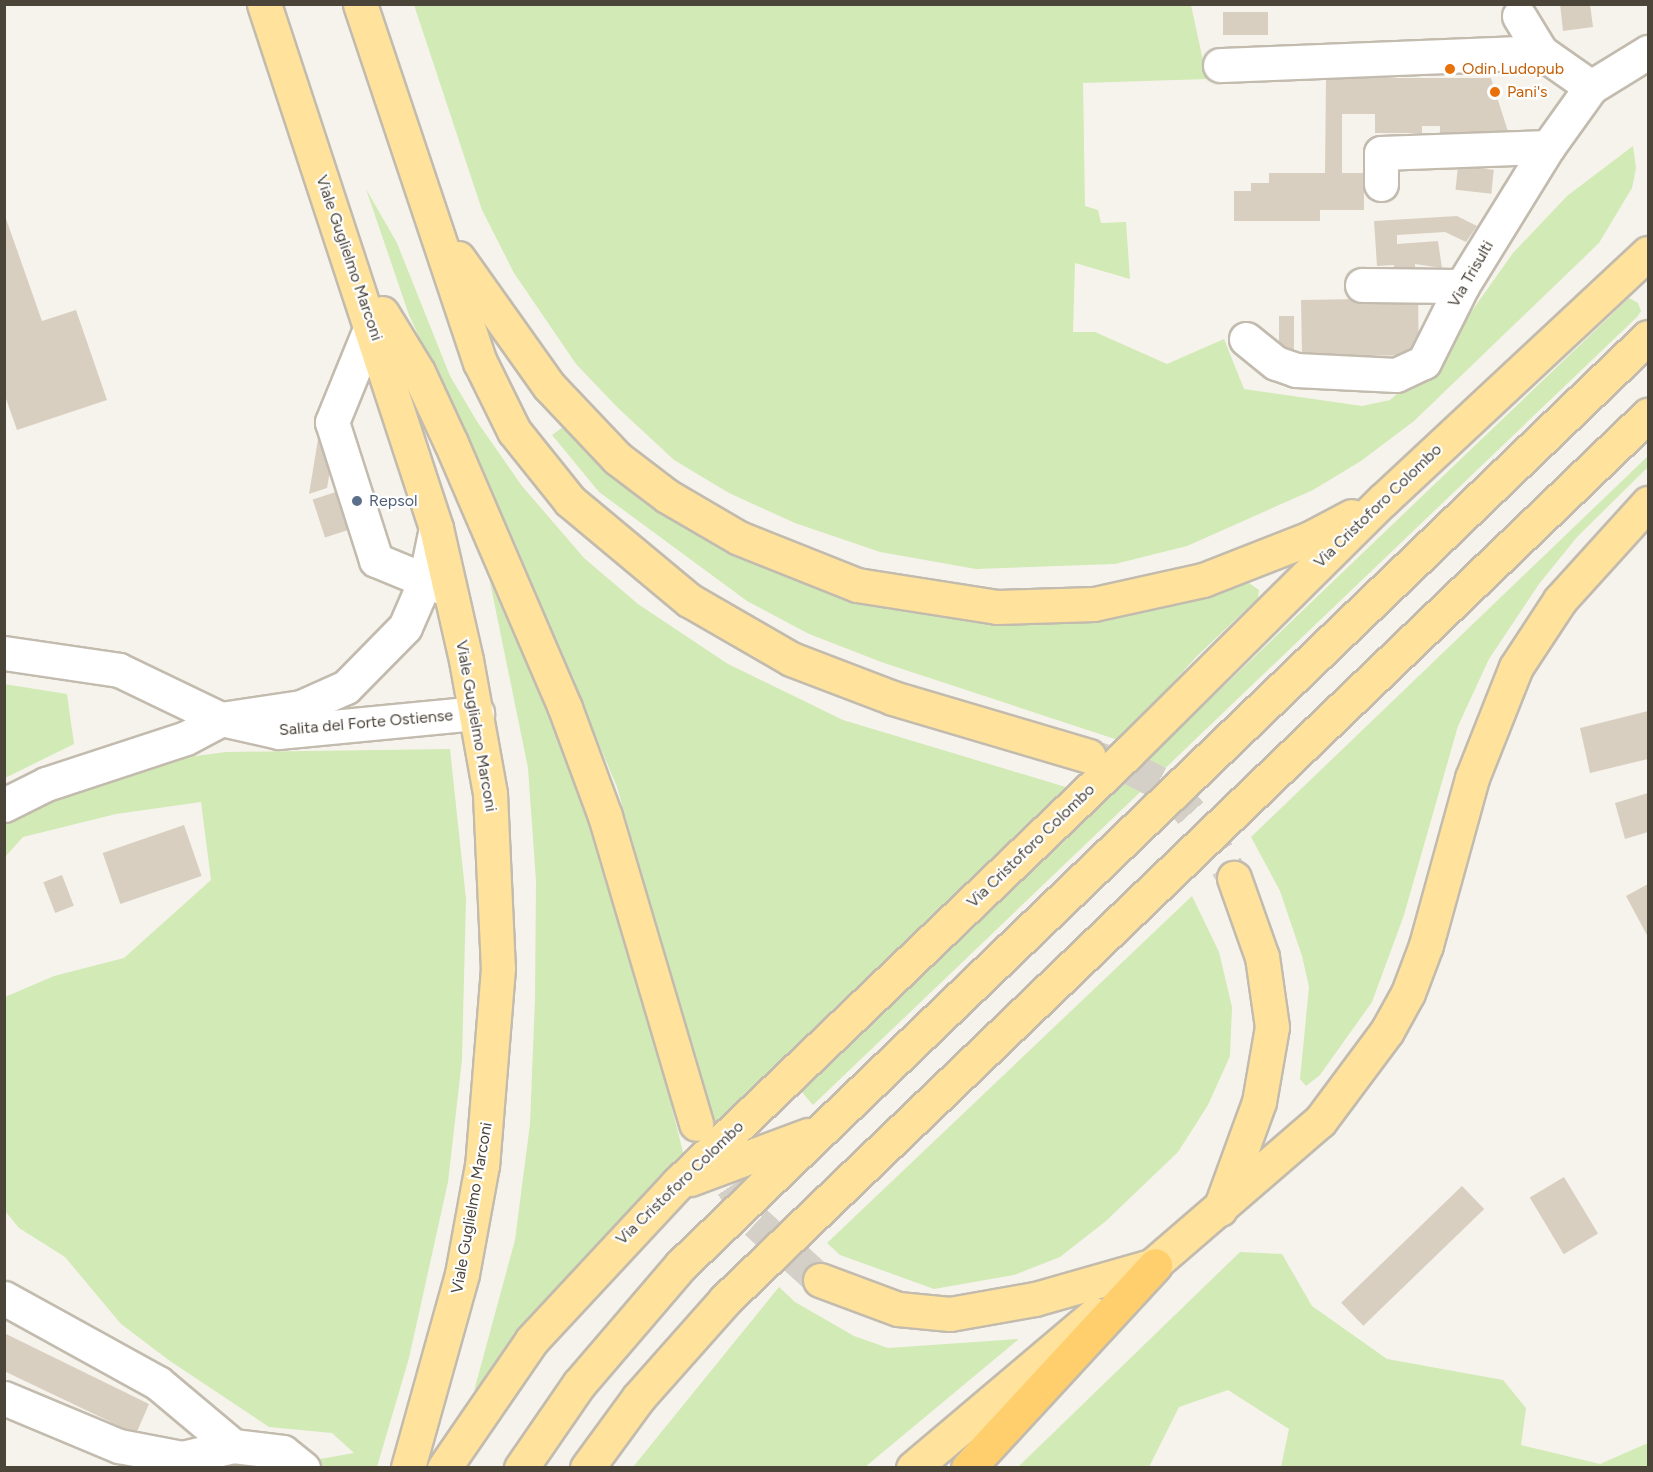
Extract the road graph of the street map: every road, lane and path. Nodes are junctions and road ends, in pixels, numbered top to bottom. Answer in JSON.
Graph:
{"nodes":[{"id":1,"x":264,"y":4,"type":"edge"},
{"id":2,"x":360,"y":4,"type":"edge"},
{"id":3,"x":1519,"y":16,"type":"dead end"},
{"id":4,"x":1541,"y":52,"type":"junction"},
{"id":5,"x":1648,"y":52,"type":"edge"},
{"id":6,"x":1220,"y":65,"type":"dead end"},
{"id":7,"x":1591,"y":87,"type":"junction"},
{"id":8,"x":1548,"y":147,"type":"junction"},
{"id":9,"x":1381,"y":184,"type":"dead end"},
{"id":10,"x":433,"y":219,"type":"junction"},
{"id":11,"x":1648,"y":253,"type":"edge"},
{"id":12,"x":348,"y":257,"type":"junction"},
{"id":13,"x":1362,"y":285,"type":"dead end"},
{"id":14,"x":1462,"y":286,"type":"junction"},
{"id":15,"x":372,"y":324,"type":"junction"},
{"id":16,"x":1648,"y":337,"type":"edge"},
{"id":17,"x":1246,"y":339,"type":"dead end"},
{"id":18,"x":1648,"y":415,"type":"edge"},
{"id":19,"x":1383,"y":500,"type":"junction"},
{"id":20,"x":1645,"y":511,"type":"edge"},
{"id":21,"x":438,"y":586,"type":"junction"},
{"id":22,"x":4,"y":653,"type":"edge"},
{"id":23,"x":477,"y":713,"type":"junction"},
{"id":24,"x":221,"y":719,"type":"junction"},
{"id":25,"x":1089,"y":756,"type":"tunnel mouth"},
{"id":26,"x":4,"y":805,"type":"edge"},
{"id":27,"x":1234,"y":878,"type":"tunnel mouth"},
{"id":28,"x":696,"y":1124,"type":"tunnel mouth"},
{"id":29,"x":824,"y":1130,"type":"junction"},
{"id":30,"x":678,"y":1183,"type":"junction"},
{"id":31,"x":1219,"y":1211,"type":"junction"},
{"id":32,"x":1155,"y":1265,"type":"junction"},
{"id":33,"x":820,"y":1280,"type":"tunnel mouth"},
{"id":34,"x":4,"y":1298,"type":"edge"},
{"id":35,"x":4,"y":1398,"type":"edge"},
{"id":36,"x":233,"y":1446,"type":"junction"},
{"id":37,"x":303,"y":1467,"type":"edge"},
{"id":38,"x":408,"y":1467,"type":"edge"},
{"id":39,"x":444,"y":1467,"type":"edge"},
{"id":40,"x":521,"y":1467,"type":"edge"},
{"id":41,"x":587,"y":1467,"type":"edge"},
{"id":42,"x":913,"y":1467,"type":"edge"},
{"id":43,"x":968,"y":1467,"type":"edge"}],
"edges":[{"from":1,"to":12,"type":"main road","name":"Viale Guglielmo Marconi"},
{"from":2,"to":10,"type":"main road"},
{"from":3,"to":4,"type":"street"},
{"from":4,"to":6,"type":"street"},
{"from":4,"to":7,"type":"street"},
{"from":5,"to":7,"type":"street","name":"Via Trisulti"},
{"from":7,"to":8,"type":"street","name":"Via Trisulti"},
{"from":8,"to":9,"type":"street"},
{"from":8,"to":14,"type":"street","name":"Via Trisulti"},
{"from":10,"to":19,"type":"main road"},
{"from":10,"to":25,"type":"main road"},
{"from":11,"to":19,"type":"main road","name":"Via Cristoforo Colombo"},
{"from":12,"to":15,"type":"main road","name":"Viale Guglielmo Marconi"},
{"from":12,"to":28,"type":"main road"},
{"from":13,"to":14,"type":"street"},
{"from":14,"to":17,"type":"street","name":"Via Trisulti"},
{"from":15,"to":21,"type":"main road","name":"Viale Guglielmo Marconi"},
{"from":15,"to":21,"type":"street"},
{"from":16,"to":29,"type":"main road"},
{"from":18,"to":41,"type":"main road"},
{"from":19,"to":30,"type":"main road","name":"Via Cristoforo Colombo"},
{"from":20,"to":31,"type":"main road"},
{"from":21,"to":23,"type":"main road","name":"Viale Guglielmo Marconi"},
{"from":21,"to":24,"type":"street","name":"Salita del Forte Ostiense"},
{"from":22,"to":24,"type":"street"},
{"from":23,"to":24,"type":"street","name":"Salita del Forte Ostiense"},
{"from":23,"to":38,"type":"main road","name":"Viale Guglielmo Marconi"},
{"from":24,"to":26,"type":"street","name":"Salita del Forte Ostiense"},
{"from":27,"to":31,"type":"main road"},
{"from":29,"to":30,"type":"main road"},
{"from":29,"to":40,"type":"main road"},
{"from":30,"to":39,"type":"main road","name":"Via Cristoforo Colombo"},
{"from":31,"to":32,"type":"main road"},
{"from":32,"to":33,"type":"main road"},
{"from":32,"to":42,"type":"main road"},
{"from":32,"to":43,"type":"highway"},
{"from":34,"to":36,"type":"street"},
{"from":35,"to":36,"type":"street"},
{"from":36,"to":37,"type":"street"}]}
